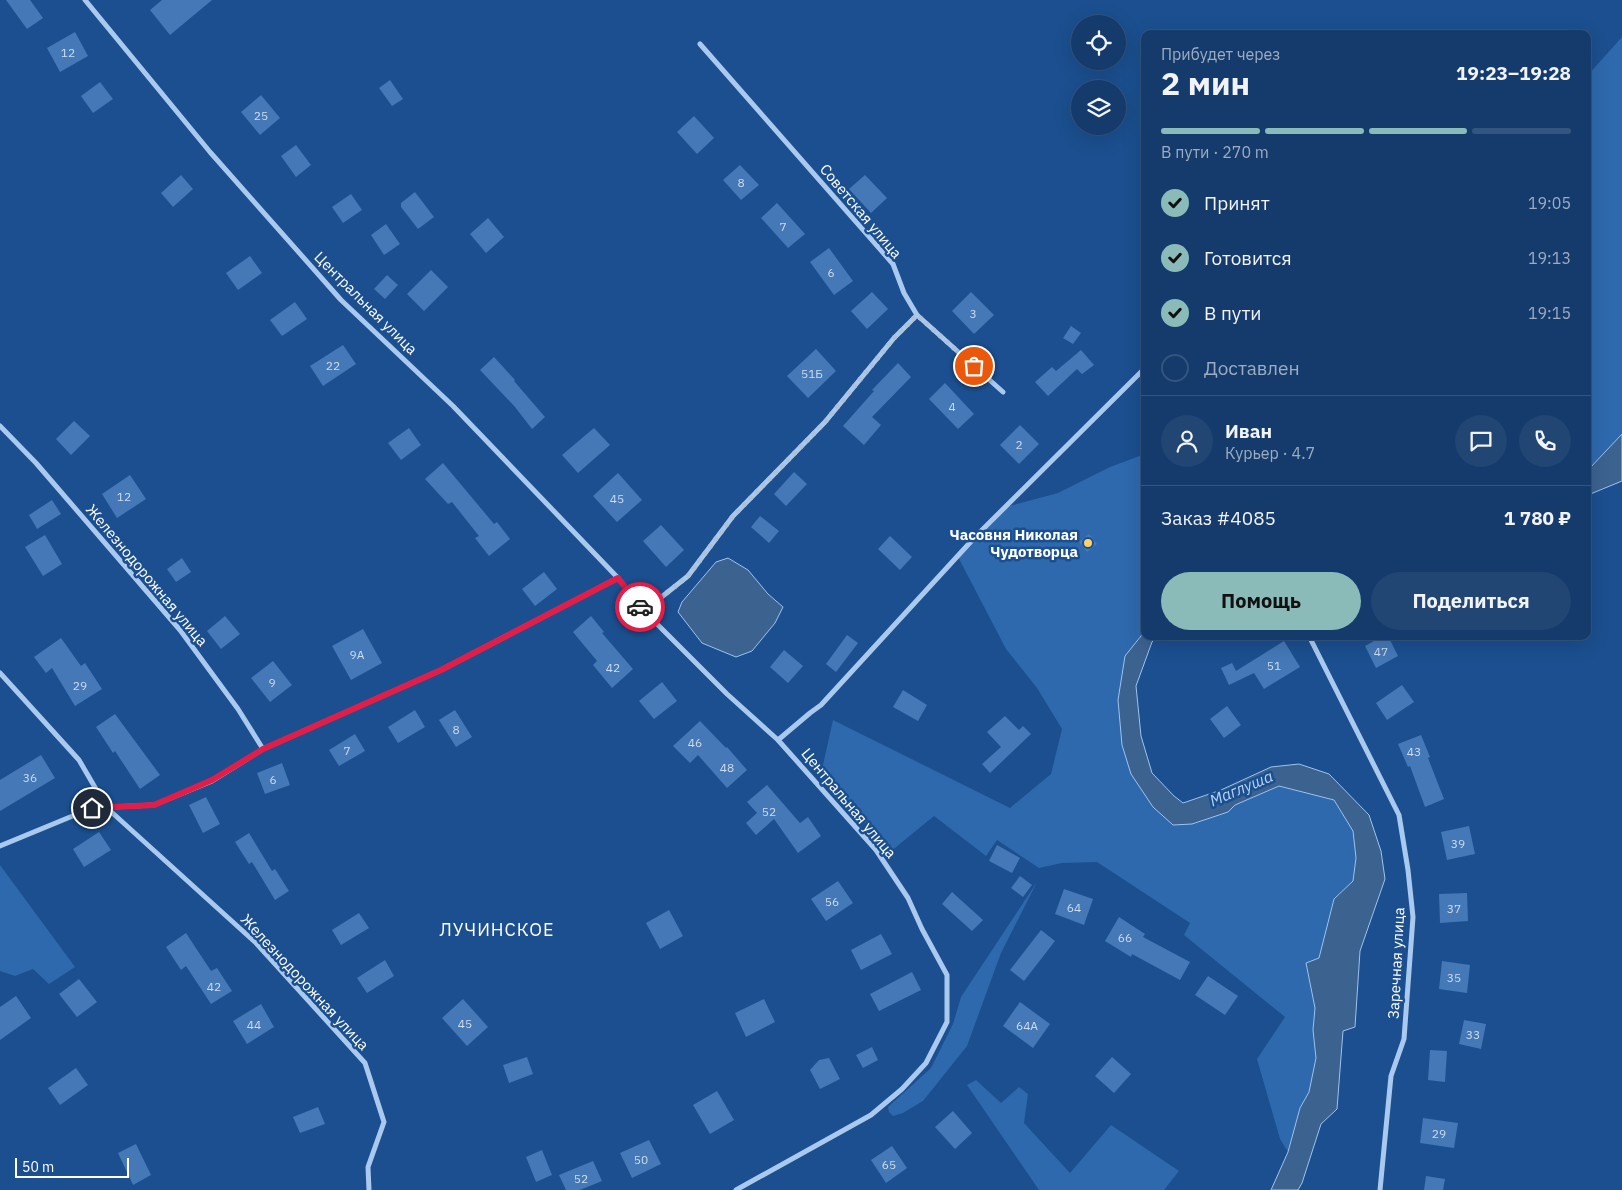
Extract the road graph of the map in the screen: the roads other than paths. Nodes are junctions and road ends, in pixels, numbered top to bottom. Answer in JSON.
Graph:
{"nodes":[{"id":1,"x":85,"y":0,"type":"edge"},
{"id":2,"x":700,"y":44,"type":"dead end"},
{"id":3,"x":917,"y":315,"type":"junction"},
{"id":4,"x":1141,"y":372,"type":"edge"},
{"id":5,"x":1003,"y":392,"type":"dead end"},
{"id":6,"x":0,"y":426,"type":"edge"},
{"id":7,"x":618,"y":578,"type":"junction"},
{"id":8,"x":644,"y":611,"type":"junction"},
{"id":9,"x":1311,"y":640,"type":"edge"},
{"id":10,"x":0,"y":673,"type":"edge"},
{"id":11,"x":778,"y":740,"type":"junction"},
{"id":12,"x":263,"y":749,"type":"junction"},
{"id":13,"x":107,"y":808,"type":"junction"},
{"id":14,"x":0,"y":846,"type":"edge"},
{"id":15,"x":369,"y":1190,"type":"edge"},
{"id":16,"x":736,"y":1190,"type":"edge"},
{"id":17,"x":1380,"y":1190,"type":"edge"}],
"edges":[{"from":1,"to":7,"type":"street","name":"Центральная улица"},
{"from":2,"to":3,"type":"street","name":"Советская улица"},
{"from":3,"to":5,"type":"street","name":"Советская улица"},
{"from":3,"to":8,"type":"street"},
{"from":4,"to":11,"type":"street"},
{"from":6,"to":12,"type":"street","name":"Железнодорожная улица"},
{"from":7,"to":8,"type":"street","name":"Центральная улица"},
{"from":7,"to":12,"type":"street"},
{"from":8,"to":11,"type":"street","name":"Центральная улица"},
{"from":9,"to":17,"type":"street","name":"Заречная улица"},
{"from":10,"to":13,"type":"street","name":"Железнодорожная улица"},
{"from":11,"to":16,"type":"street","name":"Центральная улица"},
{"from":12,"to":13,"type":"street"},
{"from":13,"to":14,"type":"street"},
{"from":13,"to":15,"type":"street","name":"Железнодорожная улица"}]}
